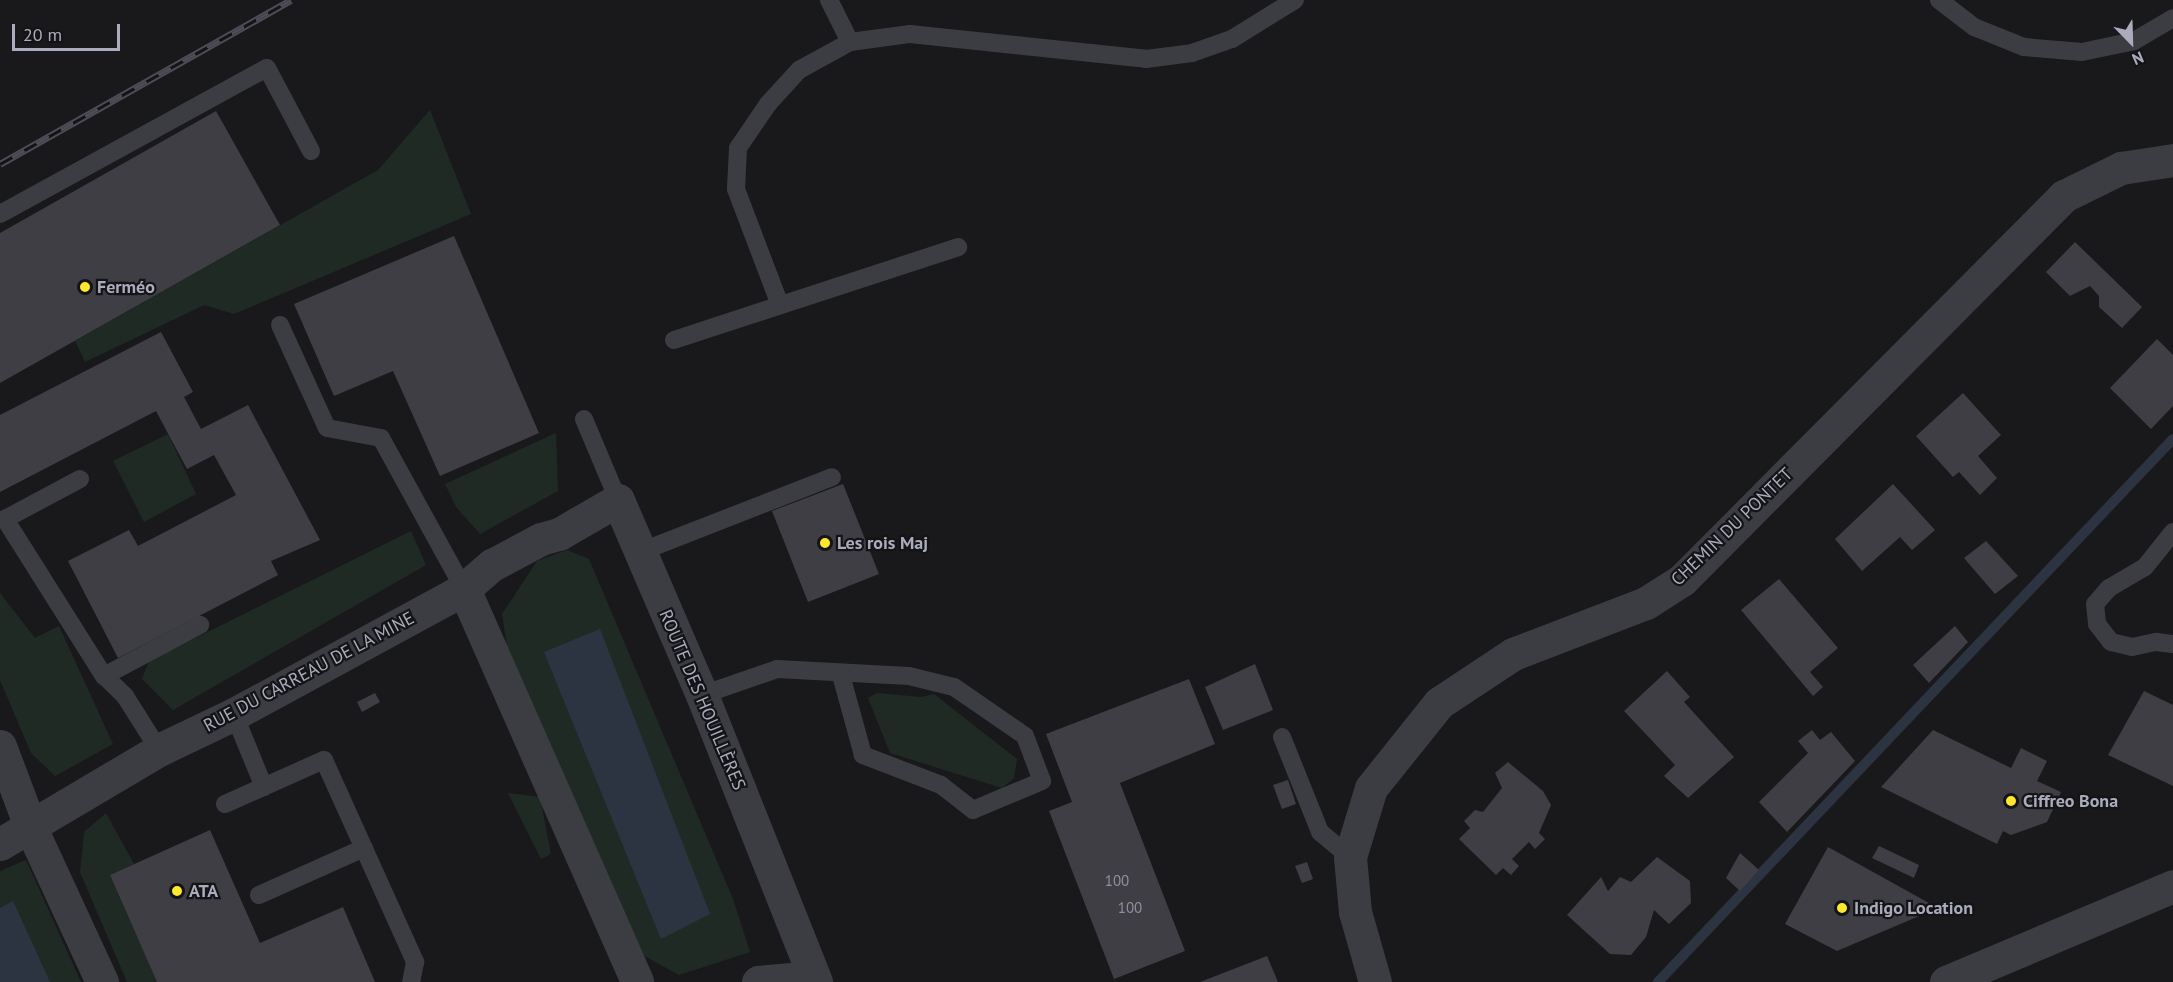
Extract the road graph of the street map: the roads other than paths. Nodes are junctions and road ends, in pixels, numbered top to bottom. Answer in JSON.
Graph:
{"nodes":[{"id":1,"x":829,"y":0,"type":"edge"},
{"id":2,"x":1295,"y":0,"type":"edge"},
{"id":3,"x":1939,"y":0,"type":"edge"},
{"id":4,"x":2173,"y":18,"type":"edge"},
{"id":5,"x":850,"y":42,"type":"junction"},
{"id":6,"x":311,"y":151,"type":"dead end"},
{"id":7,"x":2173,"y":160,"type":"edge"},
{"id":8,"x":0,"y":214,"type":"edge"},
{"id":9,"x":958,"y":247,"type":"dead end"},
{"id":10,"x":780,"y":305,"type":"junction"},
{"id":11,"x":280,"y":325,"type":"dead end"},
{"id":12,"x":674,"y":340,"type":"dead end"},
{"id":13,"x":584,"y":419,"type":"dead end"},
{"id":14,"x":832,"y":477,"type":"dead end"},
{"id":15,"x":80,"y":479,"type":"dead end"},
{"id":16,"x":618,"y":501,"type":"junction"},
{"id":17,"x":2173,"y":532,"type":"edge"},
{"id":18,"x":640,"y":552,"type":"junction"},
{"id":19,"x":464,"y":589,"type":"junction"},
{"id":20,"x":200,"y":625,"type":"dead end"},
{"id":21,"x":2173,"y":644,"type":"edge"},
{"id":22,"x":841,"y":675,"type":"junction"},
{"id":23,"x":104,"y":676,"type":"junction"},
{"id":24,"x":702,"y":695,"type":"junction"},
{"id":25,"x":234,"y":714,"type":"junction"},
{"id":26,"x":1282,"y":736,"type":"dead end"},
{"id":27,"x":0,"y":746,"type":"edge"},
{"id":28,"x":159,"y":750,"type":"junction"},
{"id":29,"x":264,"y":786,"type":"junction"},
{"id":30,"x":225,"y":804,"type":"dead end"},
{"id":31,"x":30,"y":826,"type":"junction"},
{"id":32,"x":0,"y":844,"type":"edge"},
{"id":33,"x":364,"y":848,"type":"junction"},
{"id":34,"x":1350,"y":857,"type":"junction"},
{"id":35,"x":2173,"y":886,"type":"edge"},
{"id":36,"x":259,"y":895,"type":"dead end"},
{"id":37,"x":815,"y":980,"type":"edge"},
{"id":38,"x":102,"y":982,"type":"edge"},
{"id":39,"x":411,"y":982,"type":"edge"},
{"id":40,"x":637,"y":982,"type":"edge"},
{"id":41,"x":758,"y":982,"type":"edge"},
{"id":42,"x":1376,"y":982,"type":"edge"},
{"id":43,"x":1946,"y":982,"type":"edge"}],
"edges":[{"from":1,"to":5,"type":"lane"},
{"from":2,"to":5,"type":"lane"},
{"from":3,"to":4,"type":"lane"},
{"from":5,"to":10,"type":"lane"},
{"from":6,"to":8,"type":"lane"},
{"from":7,"to":34,"type":"street","name":"CHEMIN DU PONTET"},
{"from":9,"to":10,"type":"lane"},
{"from":10,"to":12,"type":"lane"},
{"from":11,"to":19,"type":"lane"},
{"from":13,"to":16,"type":"lane","name":"ROUTE DES HOUILLÈRES"},
{"from":14,"to":18,"type":"lane"},
{"from":15,"to":23,"type":"lane"},
{"from":16,"to":18,"type":"street","name":"ROUTE DES HOUILLÈRES"},
{"from":16,"to":19,"type":"street","name":"RUE DU CARREAU DE LA MINE"},
{"from":17,"to":21,"type":"lane"},
{"from":18,"to":24,"type":"street","name":"ROUTE DES HOUILLÈRES"},
{"from":19,"to":25,"type":"street","name":"RUE DU CARREAU DE LA MINE"},
{"from":19,"to":40,"type":"street"},
{"from":20,"to":23,"type":"lane"},
{"from":22,"to":22,"type":"lane"},
{"from":22,"to":24,"type":"lane"},
{"from":23,"to":28,"type":"lane"},
{"from":24,"to":37,"type":"street","name":"ROUTE DES HOUILLÈRES"},
{"from":25,"to":28,"type":"street","name":"RUE DU CARREAU DE LA MINE"},
{"from":25,"to":29,"type":"lane"},
{"from":26,"to":34,"type":"lane"},
{"from":27,"to":31,"type":"street"},
{"from":28,"to":31,"type":"street","name":"RUE DU CARREAU DE LA MINE"},
{"from":29,"to":30,"type":"lane"},
{"from":29,"to":33,"type":"lane"},
{"from":31,"to":32,"type":"street","name":"RUE DU CARREAU DE LA MINE"},
{"from":31,"to":38,"type":"street"},
{"from":33,"to":36,"type":"lane"},
{"from":33,"to":39,"type":"lane"},
{"from":34,"to":42,"type":"street","name":"CHEMIN DU PONTET"},
{"from":35,"to":43,"type":"street"},
{"from":37,"to":41,"type":"street"}]}
